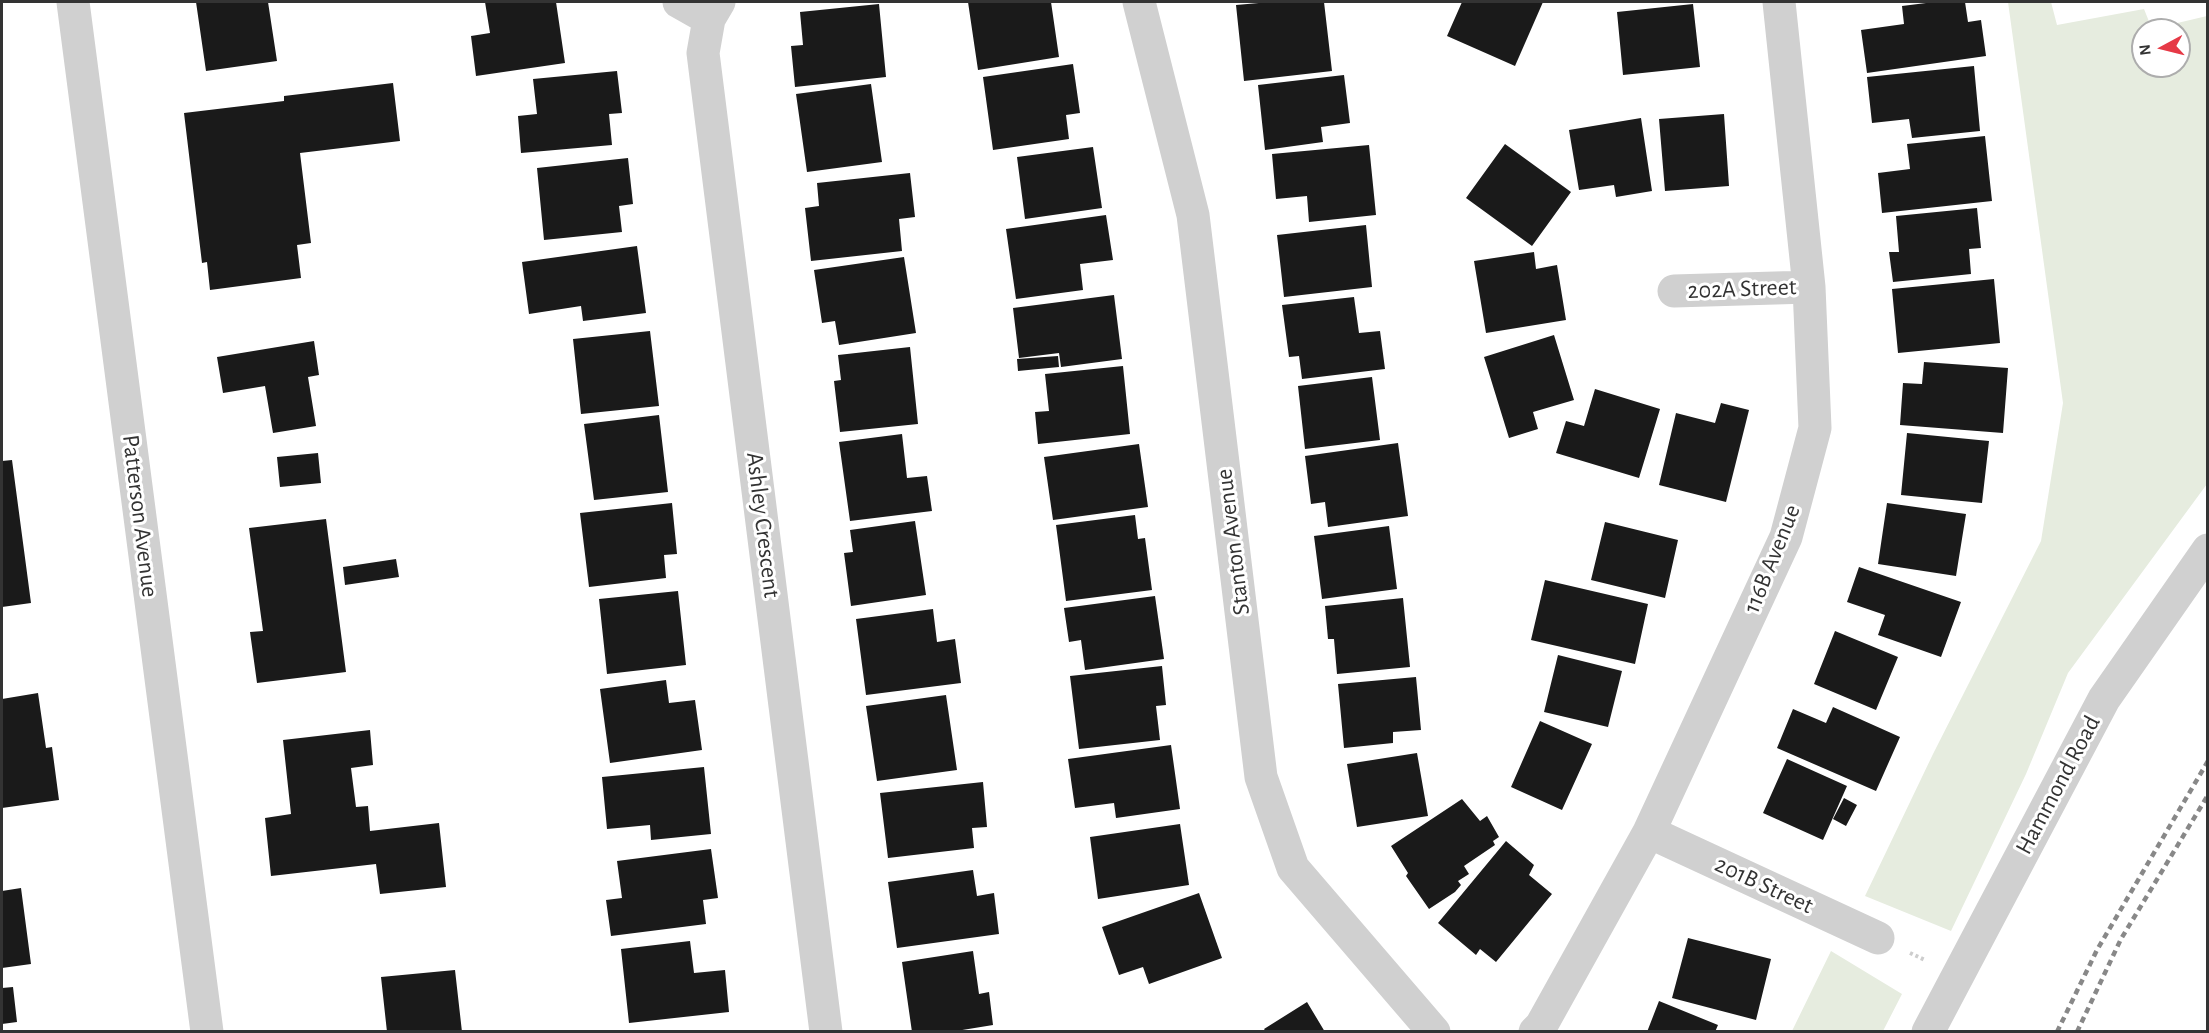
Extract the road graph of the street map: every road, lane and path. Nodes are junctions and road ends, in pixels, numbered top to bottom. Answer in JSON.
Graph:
{"nodes":[{"id":1,"x":73,"y":2,"type":"edge"},
{"id":2,"x":679,"y":2,"type":"edge"},
{"id":3,"x":1139,"y":2,"type":"edge"},
{"id":4,"x":1779,"y":2,"type":"edge"},
{"id":5,"x":714,"y":10,"type":"edge"},
{"id":6,"x":1809,"y":287,"type":"junction"},
{"id":7,"x":1674,"y":291,"type":"dead end"},
{"id":8,"x":2208,"y":549,"type":"edge"},
{"id":9,"x":1649,"y":832,"type":"junction"},
{"id":10,"x":1878,"y":938,"type":"dead end"},
{"id":11,"x":207,"y":1032,"type":"edge"},
{"id":12,"x":826,"y":1032,"type":"edge"},
{"id":13,"x":1434,"y":1032,"type":"edge"},
{"id":14,"x":1535,"y":1032,"type":"edge"},
{"id":15,"x":1928,"y":1032,"type":"edge"}],
"edges":[{"from":1,"to":11,"type":"street","name":"Patterson Avenue"},
{"from":2,"to":5,"type":"street","name":"Ashley Crescent"},
{"from":3,"to":13,"type":"street","name":"Stanton Avenue"},
{"from":4,"to":6,"type":"street","name":"116B Avenue"},
{"from":5,"to":12,"type":"street","name":"Ashley Crescent"},
{"from":6,"to":7,"type":"street","name":"202A Street"},
{"from":6,"to":9,"type":"street","name":"116B Avenue"},
{"from":8,"to":15,"type":"street","name":"Hammond Road"},
{"from":9,"to":10,"type":"street","name":"201B Street"},
{"from":9,"to":14,"type":"street","name":"116B Avenue"}]}
